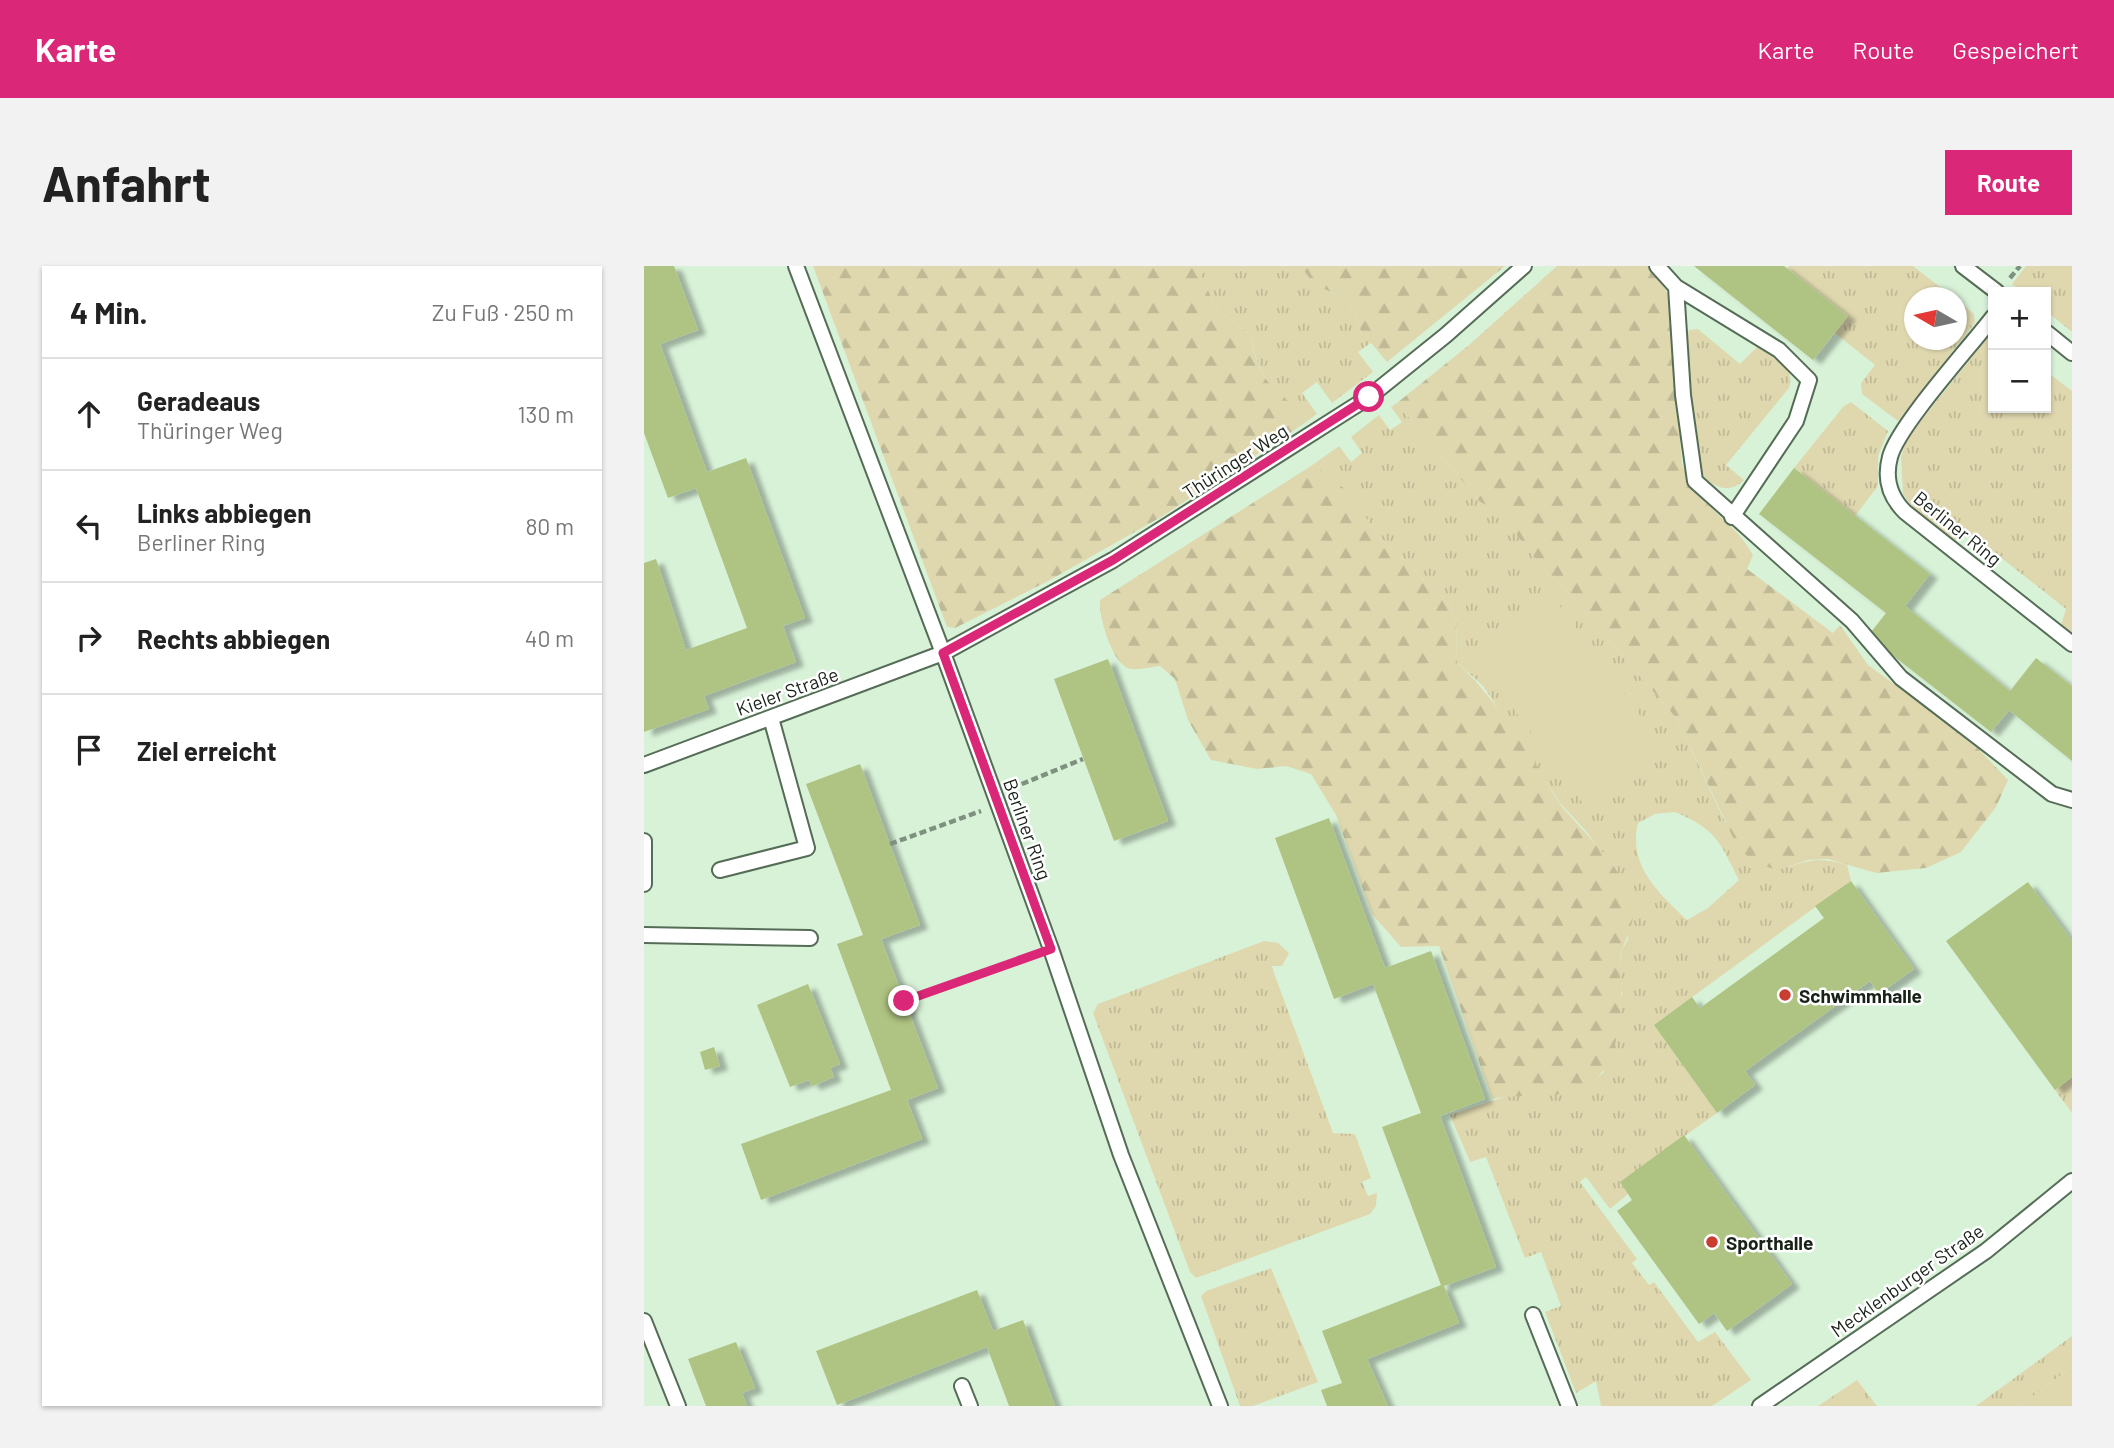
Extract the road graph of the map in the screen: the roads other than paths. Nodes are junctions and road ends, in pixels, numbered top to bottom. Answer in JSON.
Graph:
{"nodes":[{"id":1,"x":796,"y":266,"type":"edge"},
{"id":2,"x":1524,"y":266,"type":"edge"},
{"id":3,"x":1657,"y":266,"type":"edge"},
{"id":4,"x":1963,"y":266,"type":"edge"},
{"id":5,"x":1676,"y":286,"type":"junction"},
{"id":6,"x":1990,"y":287,"type":"edge"},
{"id":7,"x":1988,"y":323,"type":"edge"},
{"id":8,"x":2051,"y":335,"type":"edge"},
{"id":9,"x":2072,"y":353,"type":"edge"},
{"id":10,"x":1732,"y":517,"type":"junction"},
{"id":11,"x":2072,"y":643,"type":"edge"},
{"id":12,"x":943,"y":653,"type":"junction"},
{"id":13,"x":771,"y":718,"type":"junction"},
{"id":14,"x":644,"y":765,"type":"edge"},
{"id":15,"x":2072,"y":800,"type":"edge"},
{"id":16,"x":644,"y":841,"type":"edge"},
{"id":17,"x":720,"y":870,"type":"dead end"},
{"id":18,"x":644,"y":884,"type":"edge"},
{"id":19,"x":644,"y":935,"type":"edge"},
{"id":20,"x":810,"y":939,"type":"dead end"},
{"id":21,"x":2072,"y":1181,"type":"edge"},
{"id":22,"x":1534,"y":1315,"type":"dead end"},
{"id":23,"x":644,"y":1321,"type":"edge"},
{"id":24,"x":962,"y":1386,"type":"dead end"},
{"id":25,"x":678,"y":1406,"type":"edge"},
{"id":26,"x":970,"y":1406,"type":"edge"},
{"id":27,"x":1220,"y":1406,"type":"edge"},
{"id":28,"x":1569,"y":1406,"type":"edge"},
{"id":29,"x":1760,"y":1406,"type":"edge"}],
"edges":[{"from":1,"to":12,"type":"lane","name":"Berliner Ring"},
{"from":2,"to":12,"type":"lane","name":"Thüringer Weg"},
{"from":3,"to":5,"type":"lane"},
{"from":4,"to":6,"type":"lane"},
{"from":5,"to":10,"type":"lane"},
{"from":5,"to":10,"type":"lane"},
{"from":7,"to":11,"type":"lane","name":"Berliner Ring"},
{"from":8,"to":9,"type":"lane"},
{"from":10,"to":15,"type":"lane"},
{"from":12,"to":13,"type":"lane","name":"Kieler Straße"},
{"from":12,"to":27,"type":"lane","name":"Berliner Ring"},
{"from":13,"to":14,"type":"lane","name":"Kieler Straße"},
{"from":13,"to":17,"type":"lane"},
{"from":16,"to":18,"type":"lane"},
{"from":19,"to":20,"type":"lane"},
{"from":21,"to":29,"type":"lane","name":"Mecklenburger Straße"},
{"from":22,"to":28,"type":"lane"},
{"from":23,"to":25,"type":"lane"},
{"from":24,"to":26,"type":"lane"}]}
